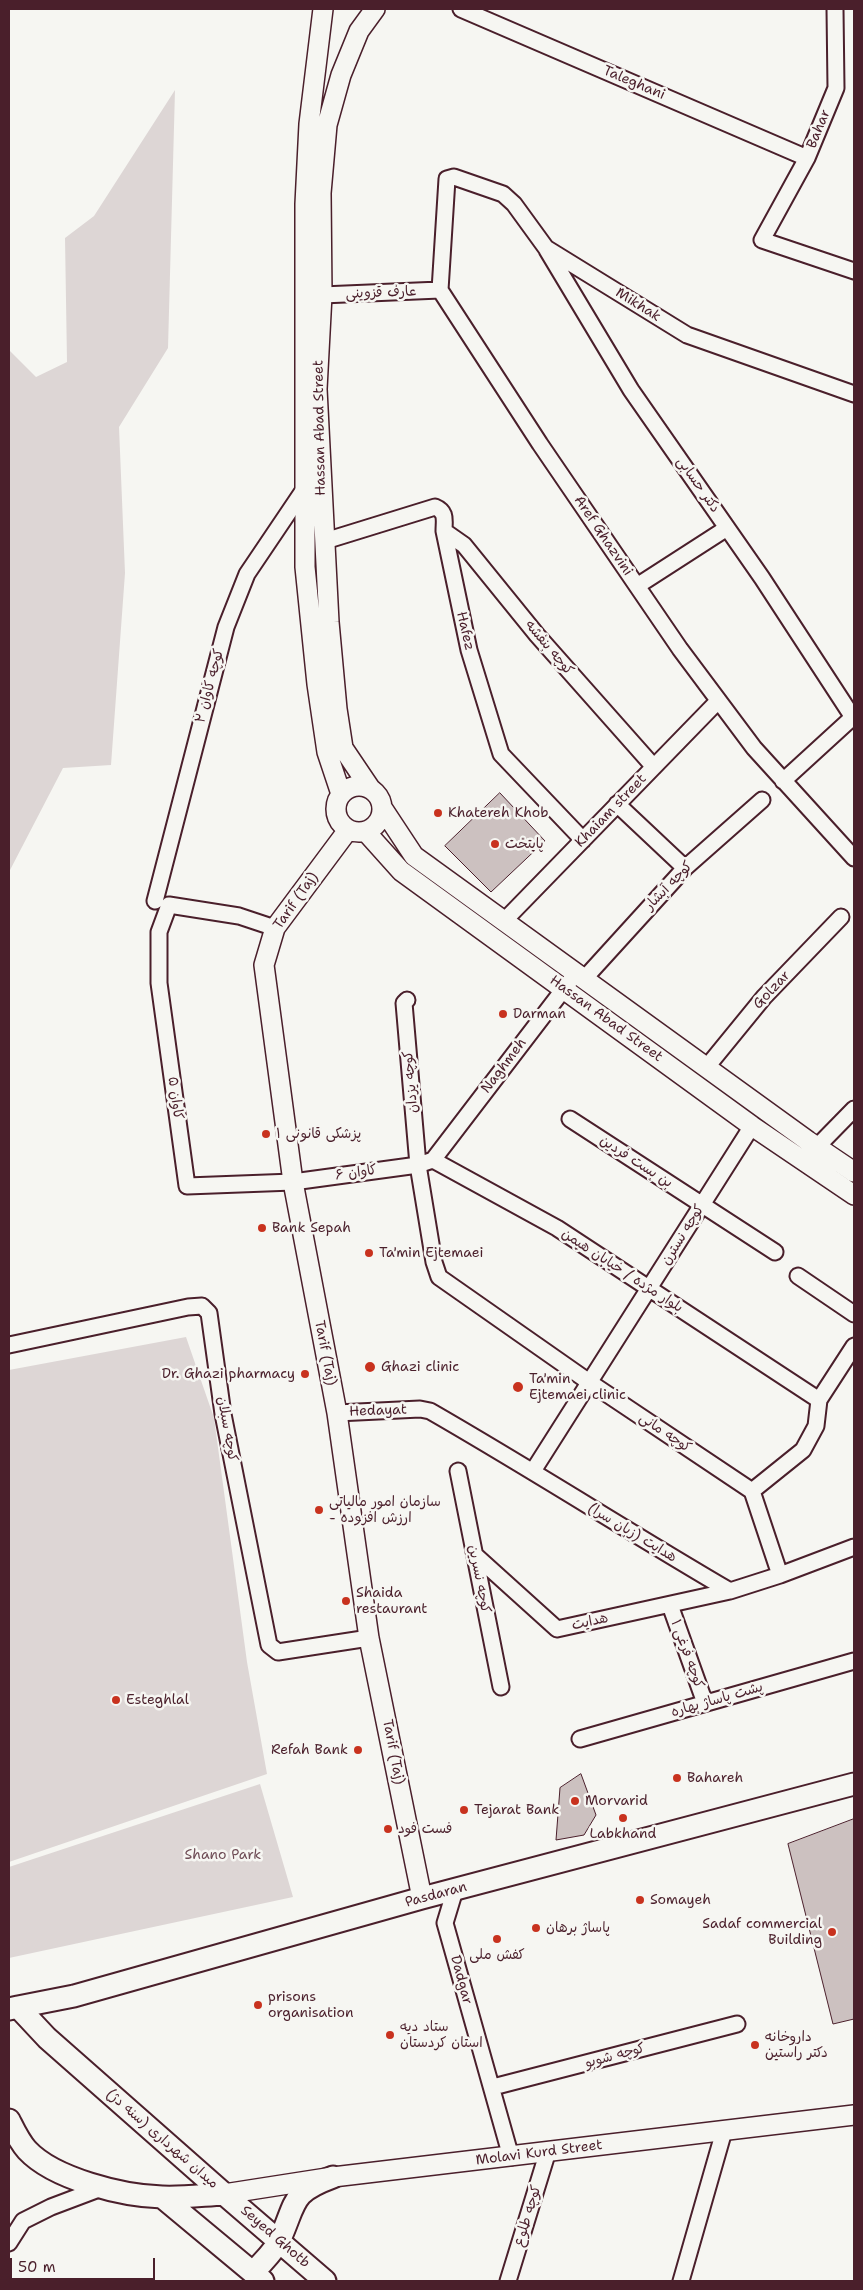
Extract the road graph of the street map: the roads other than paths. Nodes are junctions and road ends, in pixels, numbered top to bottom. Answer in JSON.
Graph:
{"nodes":[{"id":1,"x":323,"y":9,"type":"edge"},
{"id":2,"x":375,"y":9,"type":"edge"},
{"id":3,"x":461,"y":9,"type":"edge"},
{"id":4,"x":836,"y":9,"type":"edge"},
{"id":5,"x":807,"y":158,"type":"junction"},
{"id":6,"x":546,"y":248,"type":"junction"},
{"id":7,"x":854,"y":271,"type":"edge"},
{"id":8,"x":440,"y":290,"type":"junction"},
{"id":9,"x":322,"y":295,"type":"junction"},
{"id":10,"x":854,"y":394,"type":"edge"},
{"id":11,"x":305,"y":488,"type":"junction"},
{"id":12,"x":727,"y":528,"type":"junction"},
{"id":13,"x":444,"y":531,"type":"junction"},
{"id":14,"x":324,"y":541,"type":"junction"},
{"id":15,"x":637,"y":586,"type":"junction"},
{"id":16,"x":718,"y":701,"type":"junction"},
{"id":17,"x":854,"y":718,"type":"edge"},
{"id":18,"x":654,"y":767,"type":"junction"},
{"id":19,"x":783,"y":781,"type":"junction"},
{"id":20,"x":370,"y":788,"type":"junction"},
{"id":21,"x":341,"y":794,"type":"junction"},
{"id":22,"x":762,"y":800,"type":"dead end"},
{"id":23,"x":617,"y":804,"type":"junction"},
{"id":24,"x":383,"y":809,"type":"junction"},
{"id":25,"x":357,"y":831,"type":"junction"},
{"id":26,"x":583,"y":840,"type":"junction"},
{"id":27,"x":854,"y":858,"type":"edge"},
{"id":28,"x":684,"y":868,"type":"junction"},
{"id":29,"x":162,"y":903,"type":"junction"},
{"id":30,"x":841,"y":918,"type":"dead end"},
{"id":31,"x":504,"y":921,"type":"junction"},
{"id":32,"x":275,"y":928,"type":"junction"},
{"id":33,"x":580,"y":976,"type":"junction"},
{"id":34,"x":564,"y":988,"type":"junction"},
{"id":35,"x":407,"y":1000,"type":"dead end"},
{"id":36,"x":706,"y":1068,"type":"junction"},
{"id":37,"x":854,"y":1110,"type":"edge"},
{"id":38,"x":570,"y":1119,"type":"dead end"},
{"id":39,"x":752,"y":1126,"type":"junction"},
{"id":40,"x":818,"y":1147,"type":"junction"},
{"id":41,"x":433,"y":1160,"type":"junction"},
{"id":42,"x":803,"y":1161,"type":"junction"},
{"id":43,"x":418,"y":1165,"type":"junction"},
{"id":44,"x":854,"y":1172,"type":"edge"},
{"id":45,"x":293,"y":1182,"type":"junction"},
{"id":46,"x":854,"y":1195,"type":"edge"},
{"id":47,"x":702,"y":1204,"type":"junction"},
{"id":48,"x":775,"y":1252,"type":"dead end"},
{"id":49,"x":436,"y":1270,"type":"joint"},
{"id":50,"x":798,"y":1276,"type":"dead end"},
{"id":51,"x":649,"y":1289,"type":"junction"},
{"id":52,"x":854,"y":1314,"type":"edge"},
{"id":53,"x":9,"y":1345,"type":"edge"},
{"id":54,"x":854,"y":1346,"type":"edge"},
{"id":55,"x":589,"y":1382,"type":"junction"},
{"id":56,"x":819,"y":1400,"type":"junction"},
{"id":57,"x":420,"y":1409,"type":"joint"},
{"id":58,"x":336,"y":1413,"type":"junction"},
{"id":59,"x":458,"y":1471,"type":"dead end"},
{"id":60,"x":533,"y":1471,"type":"junction"},
{"id":61,"x":752,"y":1491,"type":"junction"},
{"id":62,"x":854,"y":1547,"type":"edge"},
{"id":63,"x":475,"y":1555,"type":"junction"},
{"id":64,"x":780,"y":1575,"type":"junction"},
{"id":65,"x":730,"y":1591,"type":"junction"},
{"id":66,"x":670,"y":1605,"type":"junction"},
{"id":67,"x":369,"y":1638,"type":"junction"},
{"id":68,"x":854,"y":1661,"type":"edge"},
{"id":69,"x":501,"y":1686,"type":"dead end"},
{"id":70,"x":705,"y":1703,"type":"junction"},
{"id":71,"x":580,"y":1739,"type":"dead end"},
{"id":72,"x":854,"y":1784,"type":"edge"},
{"id":73,"x":455,"y":1890,"type":"junction"},
{"id":74,"x":422,"y":1898,"type":"junction"},
{"id":75,"x":12,"y":2005,"type":"edge"},
{"id":76,"x":737,"y":2024,"type":"dead end"},
{"id":77,"x":493,"y":2088,"type":"junction"},
{"id":78,"x":854,"y":2114,"type":"edge"},
{"id":79,"x":9,"y":2120,"type":"edge"},
{"id":80,"x":724,"y":2131,"type":"junction"},
{"id":81,"x":548,"y":2151,"type":"junction"},
{"id":82,"x":511,"y":2157,"type":"junction"},
{"id":83,"x":333,"y":2177,"type":"junction"},
{"id":84,"x":104,"y":2187,"type":"junction"},
{"id":85,"x":224,"y":2194,"type":"junction"},
{"id":86,"x":162,"y":2197,"type":"junction"},
{"id":87,"x":280,"y":2241,"type":"junction"},
{"id":88,"x":9,"y":2243,"type":"edge"},
{"id":89,"x":258,"y":2277,"type":"edge"},
{"id":90,"x":325,"y":2281,"type":"edge"},
{"id":91,"x":508,"y":2281,"type":"edge"},
{"id":92,"x":681,"y":2281,"type":"edge"}],
"edges":[{"from":1,"to":11,"type":"street","name":"Hassan Abad Street"},
{"from":2,"to":9,"type":"street","name":"Hassan Abad Street"},
{"from":3,"to":5,"type":"street","name":"Taleghani"},
{"from":4,"to":5,"type":"street","name":"Bahar"},
{"from":5,"to":7,"type":"street","name":"Bahar"},
{"from":6,"to":8,"type":"street","name":"Mikhak"},
{"from":6,"to":10,"type":"street","name":"Mikhak"},
{"from":6,"to":12,"type":"street","name":"دکتر حسابی"},
{"from":8,"to":9,"type":"street","name":"عارف قزوینی"},
{"from":8,"to":15,"type":"street","name":"Aref Ghazvini"},
{"from":9,"to":14,"type":"street","name":"Hassan Abad Street"},
{"from":11,"to":21,"type":"street","name":"Hassan Abad Street"},
{"from":11,"to":29,"type":"street","name":"کوچه کاوان ۲"},
{"from":12,"to":15,"type":"street"},
{"from":12,"to":17,"type":"street","name":"دکتر حسابی"},
{"from":13,"to":14,"type":"street","name":"Hafez"},
{"from":13,"to":18,"type":"street","name":"کوچه بنفشه"},
{"from":13,"to":26,"type":"street","name":"Hafez"},
{"from":14,"to":20,"type":"street","name":"Hassan Abad Street"},
{"from":15,"to":16,"type":"street","name":"Aref Ghazvini"},
{"from":16,"to":18,"type":"street","name":"Khaiam street"},
{"from":16,"to":19,"type":"street","name":"Aref Ghazvini"},
{"from":17,"to":19,"type":"street"},
{"from":18,"to":23,"type":"street","name":"Khaiam street"},
{"from":19,"to":27,"type":"street","name":"Aref Ghazvini"},
{"from":20,"to":21,"type":"street"},
{"from":20,"to":24,"type":"street"},
{"from":21,"to":25,"type":"street"},
{"from":22,"to":28,"type":"street","name":"کوچه آبشار"},
{"from":23,"to":26,"type":"street","name":"Khaiam street"},
{"from":23,"to":28,"type":"street"},
{"from":24,"to":25,"type":"street"},
{"from":24,"to":31,"type":"street","name":"Hassan Abad Street"},
{"from":25,"to":32,"type":"street","name":"Tarif (Taj)"},
{"from":25,"to":34,"type":"street","name":"Hassan Abad Street"},
{"from":26,"to":31,"type":"street","name":"Khaiam street"},
{"from":28,"to":33,"type":"street","name":"کوچه آبشار"},
{"from":29,"to":32,"type":"street"},
{"from":29,"to":45,"type":"street","name":"کاوان ۵"},
{"from":30,"to":36,"type":"street","name":"Golzar"},
{"from":31,"to":33,"type":"street","name":"Hassan Abad Street"},
{"from":32,"to":45,"type":"street","name":"Tarif (Taj)"},
{"from":33,"to":34,"type":"street","name":"Naghmeh"},
{"from":33,"to":36,"type":"street","name":"Hassan Abad Street"},
{"from":34,"to":39,"type":"street","name":"Hassan Abad Street"},
{"from":34,"to":41,"type":"street","name":"Naghmeh"},
{"from":35,"to":43,"type":"street","name":"کوچه یزدان"},
{"from":36,"to":40,"type":"street","name":"Hassan Abad Street"},
{"from":37,"to":40,"type":"street"},
{"from":38,"to":47,"type":"street","name":"بن بست فردین"},
{"from":39,"to":42,"type":"street","name":"Hassan Abad Street"},
{"from":39,"to":47,"type":"street","name":"کوچه نسترن"},
{"from":40,"to":42,"type":"street"},
{"from":40,"to":44,"type":"street","name":"Hassan Abad Street"},
{"from":41,"to":43,"type":"street"},
{"from":41,"to":51,"type":"street","name":"بلوار مژده / خیابان هیمن"},
{"from":42,"to":46,"type":"street","name":"Hassan Abad Street"},
{"from":43,"to":45,"type":"street","name":"کاوان ۶"},
{"from":43,"to":49,"type":"street","name":"کوچه یزدان"},
{"from":45,"to":58,"type":"street","name":"Tarif (Taj)"},
{"from":47,"to":48,"type":"street","name":"بن بست فردین"},
{"from":47,"to":51,"type":"street","name":"کوچه نسترن"},
{"from":49,"to":55,"type":"street","name":"کوچه مانی"},
{"from":50,"to":52,"type":"street"},
{"from":51,"to":55,"type":"street","name":"کوچه نسترن"},
{"from":51,"to":56,"type":"street","name":"بلوار مژده / خیابان هیمن"},
{"from":53,"to":67,"type":"street","name":"کوچه سبلان"},
{"from":54,"to":56,"type":"street"},
{"from":55,"to":60,"type":"street","name":"کوچه نسترن"},
{"from":55,"to":61,"type":"street","name":"کوچه مانی"},
{"from":56,"to":61,"type":"street"},
{"from":57,"to":58,"type":"street","name":"Hedayat"},
{"from":57,"to":60,"type":"street","name":"هدایت (زبان سرا)"},
{"from":58,"to":67,"type":"street","name":"Tarif (Taj)"},
{"from":59,"to":63,"type":"street","name":"کوچه نسرین"},
{"from":60,"to":65,"type":"street","name":"هدایت (زبان سرا)"},
{"from":61,"to":64,"type":"street"},
{"from":62,"to":64,"type":"street"},
{"from":63,"to":66,"type":"street","name":"هدایت"},
{"from":63,"to":69,"type":"street","name":"کوچه نسرین"},
{"from":64,"to":65,"type":"street"},
{"from":65,"to":66,"type":"street","name":"هدایت"},
{"from":66,"to":70,"type":"street","name":"کوچه فرغی ۱"},
{"from":67,"to":74,"type":"street","name":"Tarif (Taj)"},
{"from":68,"to":70,"type":"street","name":"پشت پاساژ بهاره"},
{"from":70,"to":71,"type":"street","name":"پشت پاساژ بهاره"},
{"from":72,"to":73,"type":"main road","name":"Pasdaran"},
{"from":73,"to":74,"type":"main road","name":"Pasdaran"},
{"from":73,"to":77,"type":"street","name":"Dadgar"},
{"from":74,"to":75,"type":"main road","name":"Pasdaran"},
{"from":75,"to":85,"type":"main road","name":"میدان شهرداری (سنه دژ)"},
{"from":76,"to":77,"type":"street","name":"کوچه شوبو"},
{"from":77,"to":82,"type":"street","name":"Dadgar"},
{"from":78,"to":80,"type":"street","name":"Molavi Kurd Street"},
{"from":79,"to":84,"type":"main road","name":"میدان شهرداری (سنه دژ)"},
{"from":80,"to":81,"type":"street","name":"Molavi Kurd Street"},
{"from":80,"to":92,"type":"street"},
{"from":81,"to":82,"type":"street","name":"Molavi Kurd Street"},
{"from":81,"to":91,"type":"street","name":"کوچه طلوع"},
{"from":82,"to":83,"type":"street","name":"Molavi Kurd Street"},
{"from":83,"to":85,"type":"street","name":"Molavi Kurd Street"},
{"from":83,"to":87,"type":"main road"},
{"from":84,"to":86,"type":"main road","name":"میدان شهرداری (سنه دژ)"},
{"from":84,"to":88,"type":"street"},
{"from":85,"to":86,"type":"main road","name":"میدان شهرداری (سنه دژ)"},
{"from":85,"to":87,"type":"main road","name":"Seyed Ghotb"},
{"from":86,"to":89,"type":"main road"},
{"from":87,"to":89,"type":"main road"},
{"from":87,"to":90,"type":"main road","name":"Seyed Ghotb"}]}
